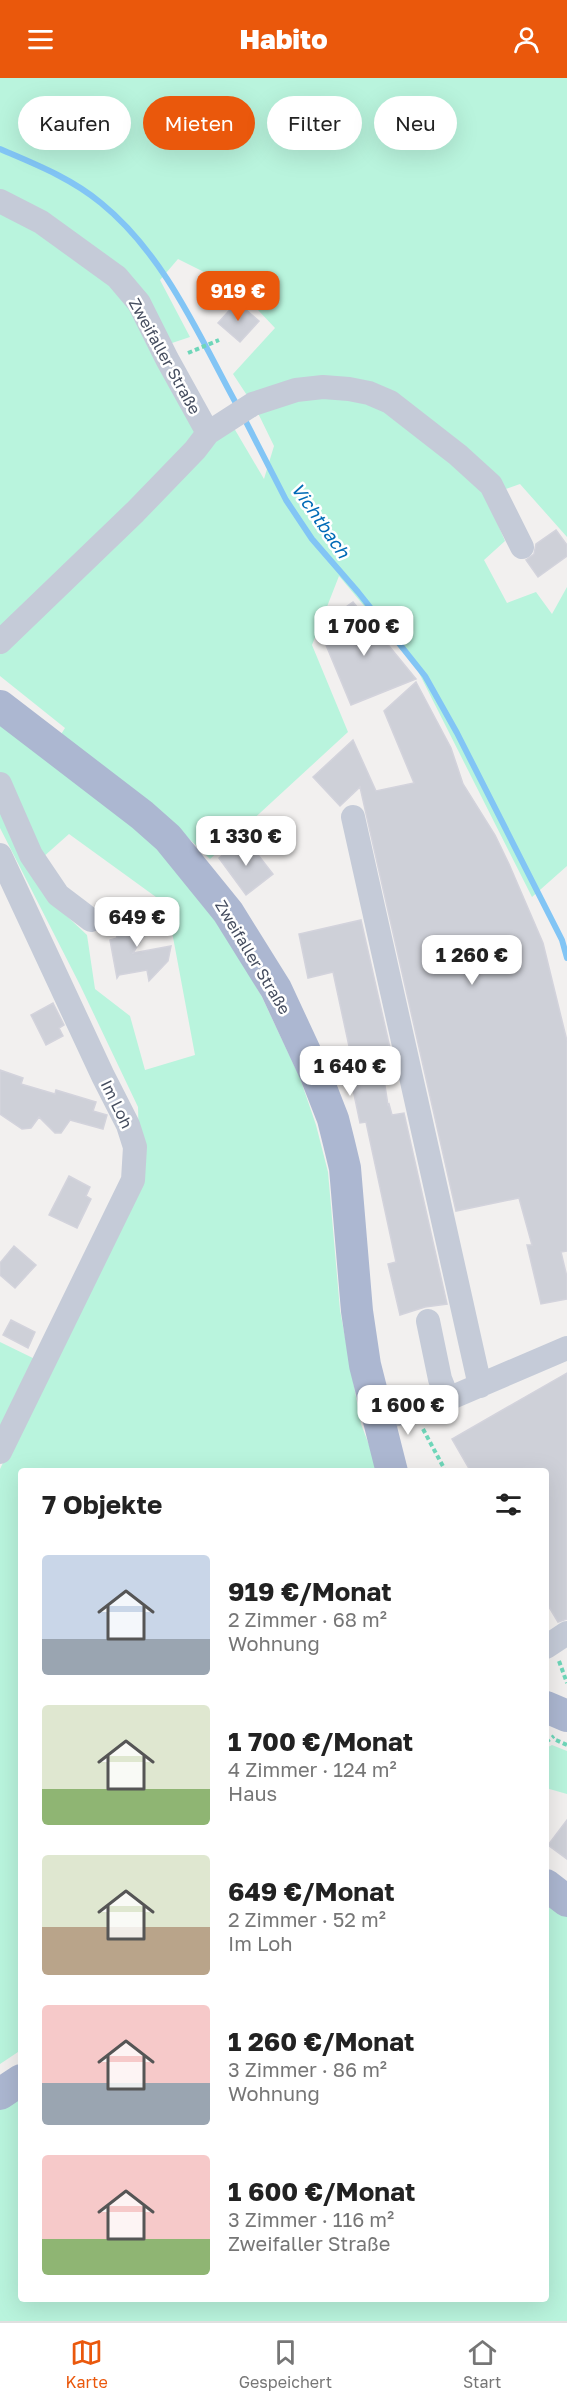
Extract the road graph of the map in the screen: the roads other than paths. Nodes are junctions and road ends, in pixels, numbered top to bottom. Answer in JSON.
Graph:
{"nodes":[{"id":1,"x":0,"y":201,"type":"edge"},
{"id":2,"x":208,"y":433,"type":"junction"},
{"id":3,"x":522,"y":547,"type":"dead end"},
{"id":4,"x":0,"y":642,"type":"edge"},
{"id":5,"x":0,"y":706,"type":"edge"},
{"id":6,"x":0,"y":784,"type":"edge"},
{"id":7,"x":353,"y":817,"type":"dead end"},
{"id":8,"x":0,"y":855,"type":"edge"},
{"id":9,"x":91,"y":920,"type":"dead end"},
{"id":10,"x":428,"y":1321,"type":"dead end"},
{"id":11,"x":567,"y":1348,"type":"edge"},
{"id":12,"x":480,"y":1386,"type":"junction"},
{"id":13,"x":448,"y":1399,"type":"junction"},
{"id":14,"x":377,"y":1420,"type":"junction"},
{"id":15,"x":0,"y":1452,"type":"edge"},
{"id":16,"x":391,"y":1468,"type":"edge"},
{"id":17,"x":567,"y":1634,"type":"edge"},
{"id":18,"x":549,"y":1645,"type":"edge"},
{"id":19,"x":549,"y":1712,"type":"edge"},
{"id":20,"x":560,"y":1728,"type":"edge"},
{"id":21,"x":549,"y":1887,"type":"edge"},
{"id":22,"x":567,"y":1901,"type":"edge"},
{"id":23,"x":18,"y":2082,"type":"edge"},
{"id":24,"x":0,"y":2094,"type":"edge"}],
"edges":[{"from":1,"to":2,"type":"street","name":"Zweifaller Straße"},
{"from":2,"to":3,"type":"street","name":"Zweifaller Straße"},
{"from":2,"to":4,"type":"street","name":"Zweifaller Straße"},
{"from":5,"to":14,"type":"main road","name":"Zweifaller Straße"},
{"from":6,"to":9,"type":"street"},
{"from":7,"to":12,"type":"street"},
{"from":8,"to":15,"type":"street","name":"Im Loh"},
{"from":10,"to":13,"type":"street"},
{"from":11,"to":12,"type":"street"},
{"from":12,"to":13,"type":"street"},
{"from":13,"to":14,"type":"street"},
{"from":14,"to":16,"type":"main road","name":"Zweifaller Straße"},
{"from":17,"to":18,"type":"street"},
{"from":19,"to":20,"type":"main road"},
{"from":21,"to":22,"type":"main road"},
{"from":23,"to":24,"type":"main road"}]}
